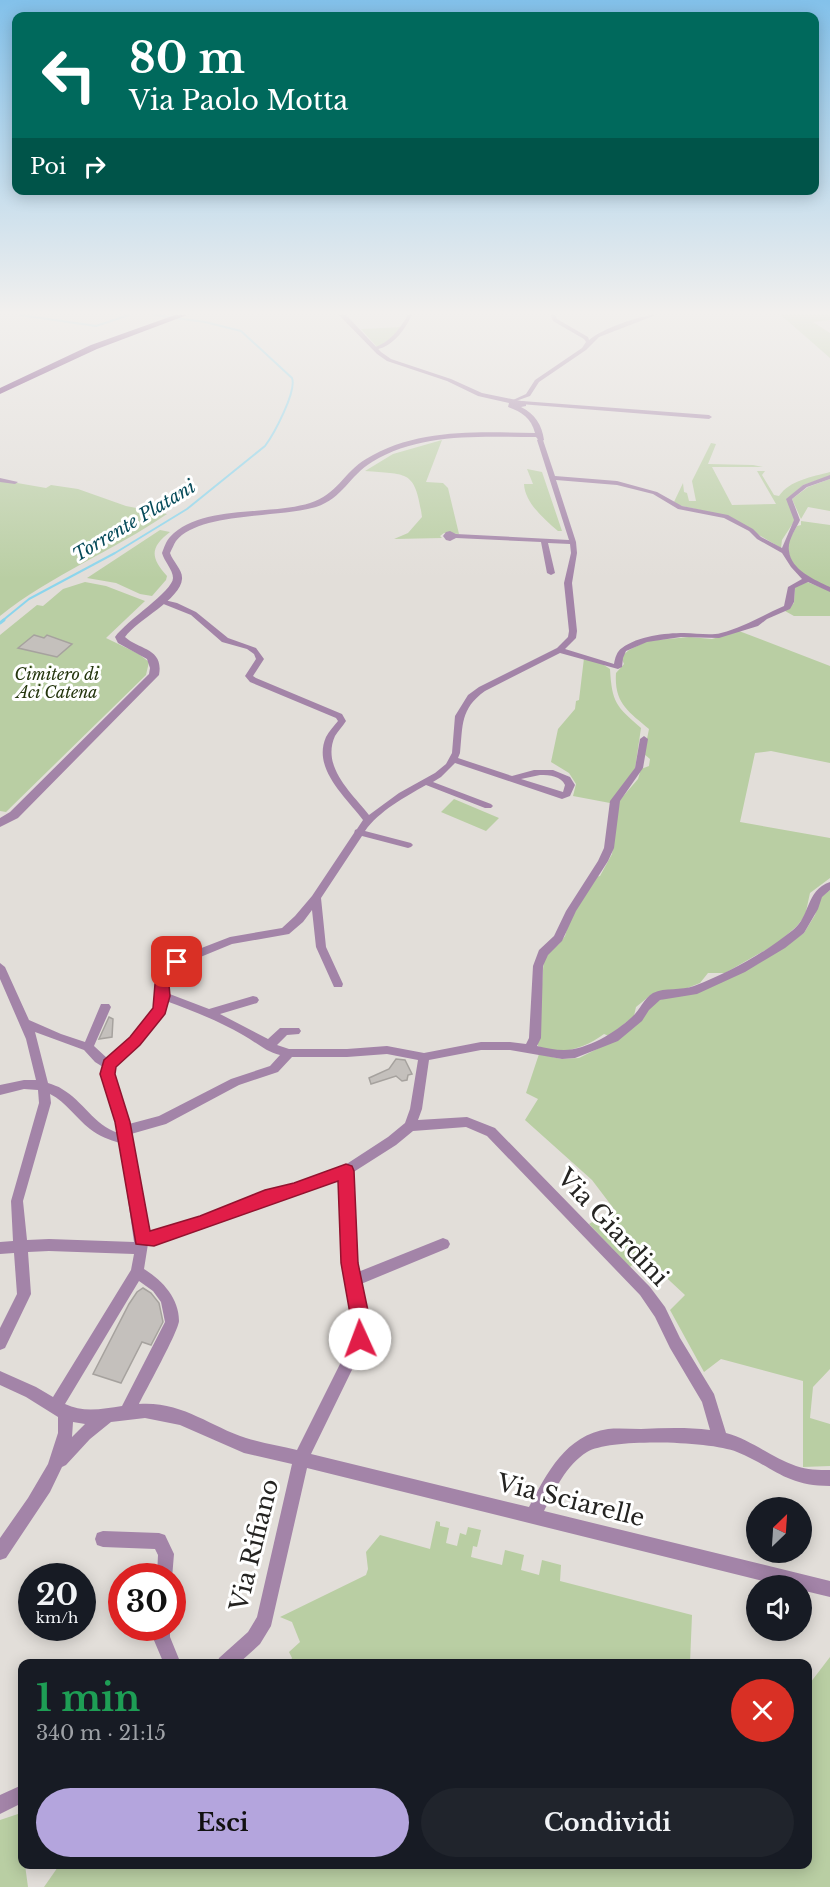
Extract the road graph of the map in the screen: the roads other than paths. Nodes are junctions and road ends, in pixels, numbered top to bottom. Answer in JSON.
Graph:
{"nodes":[{"id":1,"x":516,"y":403,"type":"edge"},
{"id":2,"x":520,"y":404,"type":"junction"},
{"id":3,"x":709,"y":417,"type":"dead end"},
{"id":4,"x":540,"y":437,"type":"junction"},
{"id":5,"x":830,"y":477,"type":"edge"},
{"id":6,"x":552,"y":478,"type":"junction"},
{"id":7,"x":0,"y":480,"type":"edge"},
{"id":8,"x":15,"y":482,"type":"dead end"},
{"id":9,"x":455,"y":536,"type":"dead end"},
{"id":10,"x":543,"y":541,"type":"junction"},
{"id":11,"x":573,"y":542,"type":"junction"},
{"id":12,"x":785,"y":552,"type":"junction"},
{"id":13,"x":551,"y":573,"type":"dead end"},
{"id":14,"x":807,"y":579,"type":"junction"},
{"id":15,"x":830,"y":590,"type":"edge"},
{"id":16,"x":160,"y":601,"type":"junction"},
{"id":17,"x":560,"y":650,"type":"junction"},
{"id":18,"x":644,"y":739,"type":"dead end"},
{"id":19,"x":454,"y":760,"type":"junction"},
{"id":20,"x":513,"y":780,"type":"junction"},
{"id":21,"x":426,"y":782,"type":"junction"},
{"id":22,"x":488,"y":806,"type":"dead end"},
{"id":23,"x":368,"y":820,"type":"junction"},
{"id":24,"x":0,"y":823,"type":"edge"},
{"id":25,"x":358,"y":832,"type":"junction"},
{"id":26,"x":408,"y":845,"type":"dead end"},
{"id":27,"x":830,"y":885,"type":"edge"},
{"id":28,"x":316,"y":898,"type":"junction"},
{"id":29,"x":0,"y":967,"type":"edge"},
{"id":30,"x":338,"y":984,"type":"dead end"},
{"id":31,"x":163,"y":996,"type":"junction"},
{"id":32,"x":252,"y":1000,"type":"dead end"},
{"id":33,"x":105,"y":1007,"type":"dead end"},
{"id":34,"x":208,"y":1013,"type":"junction"},
{"id":35,"x":25,"y":1023,"type":"junction"},
{"id":36,"x":296,"y":1031,"type":"dead end"},
{"id":37,"x":268,"y":1046,"type":"junction"},
{"id":38,"x":88,"y":1047,"type":"junction"},
{"id":39,"x":530,"y":1049,"type":"junction"},
{"id":40,"x":289,"y":1053,"type":"junction"},
{"id":41,"x":424,"y":1058,"type":"junction"},
{"id":42,"x":109,"y":1065,"type":"junction"},
{"id":43,"x":43,"y":1085,"type":"junction"},
{"id":44,"x":0,"y":1089,"type":"edge"},
{"id":45,"x":410,"y":1126,"type":"junction"},
{"id":46,"x":125,"y":1136,"type":"junction"},
{"id":47,"x":346,"y":1171,"type":"junction"},
{"id":48,"x":142,"y":1244,"type":"junction"},
{"id":49,"x":443,"y":1244,"type":"dead end"},
{"id":50,"x":20,"y":1247,"type":"junction"},
{"id":51,"x":0,"y":1248,"type":"edge"},
{"id":52,"x":137,"y":1272,"type":"junction"},
{"id":53,"x":353,"y":1281,"type":"junction"},
{"id":54,"x":0,"y":1342,"type":"edge"},
{"id":55,"x":4,"y":1383,"type":"edge"},
{"id":56,"x":60,"y":1411,"type":"junction"},
{"id":57,"x":127,"y":1412,"type":"junction"},
{"id":58,"x":106,"y":1417,"type":"junction"},
{"id":59,"x":720,"y":1439,"type":"junction"},
{"id":60,"x":301,"y":1459,"type":"junction"},
{"id":61,"x":58,"y":1462,"type":"junction"},
{"id":62,"x":830,"y":1478,"type":"edge"},
{"id":63,"x":533,"y":1515,"type":"junction"},
{"id":64,"x":103,"y":1539,"type":"dead end"},
{"id":65,"x":0,"y":1552,"type":"edge"},
{"id":66,"x":166,"y":1563,"type":"edge"},
{"id":67,"x":830,"y":1589,"type":"edge"},
{"id":68,"x":162,"y":1641,"type":"edge"},
{"id":69,"x":171,"y":1659,"type":"edge"},
{"id":70,"x":231,"y":1659,"type":"edge"},
{"id":71,"x":18,"y":1796,"type":"edge"},
{"id":72,"x":0,"y":1805,"type":"edge"}],
"edges":[{"from":1,"to":2,"type":"street"},
{"from":2,"to":3,"type":"street"},
{"from":2,"to":4,"type":"street"},
{"from":4,"to":6,"type":"street"},
{"from":4,"to":16,"type":"street"},
{"from":5,"to":12,"type":"street"},
{"from":6,"to":11,"type":"street"},
{"from":6,"to":12,"type":"street"},
{"from":7,"to":8,"type":"street"},
{"from":9,"to":10,"type":"street"},
{"from":10,"to":11,"type":"street"},
{"from":10,"to":13,"type":"street"},
{"from":11,"to":17,"type":"street"},
{"from":12,"to":14,"type":"street"},
{"from":14,"to":15,"type":"street"},
{"from":14,"to":17,"type":"street"},
{"from":16,"to":23,"type":"street"},
{"from":16,"to":24,"type":"street"},
{"from":17,"to":19,"type":"street"},
{"from":18,"to":39,"type":"street"},
{"from":19,"to":20,"type":"street"},
{"from":19,"to":21,"type":"street"},
{"from":20,"to":20,"type":"street"},
{"from":21,"to":22,"type":"street"},
{"from":21,"to":23,"type":"street"},
{"from":23,"to":25,"type":"street"},
{"from":25,"to":26,"type":"street"},
{"from":25,"to":28,"type":"street"},
{"from":27,"to":39,"type":"street"},
{"from":28,"to":30,"type":"street"},
{"from":28,"to":31,"type":"street"},
{"from":29,"to":35,"type":"street"},
{"from":31,"to":34,"type":"street"},
{"from":31,"to":42,"type":"street"},
{"from":32,"to":34,"type":"street"},
{"from":33,"to":38,"type":"street"},
{"from":34,"to":37,"type":"street"},
{"from":35,"to":38,"type":"street"},
{"from":35,"to":43,"type":"street"},
{"from":36,"to":37,"type":"street"},
{"from":37,"to":40,"type":"street"},
{"from":38,"to":42,"type":"street"},
{"from":39,"to":41,"type":"street"},
{"from":40,"to":41,"type":"street"},
{"from":40,"to":46,"type":"street"},
{"from":41,"to":45,"type":"street"},
{"from":42,"to":46,"type":"street"},
{"from":43,"to":44,"type":"street"},
{"from":43,"to":46,"type":"street"},
{"from":43,"to":50,"type":"street"},
{"from":45,"to":47,"type":"street"},
{"from":45,"to":59,"type":"street","name":"Via Giardini"},
{"from":46,"to":48,"type":"street"},
{"from":47,"to":48,"type":"street"},
{"from":47,"to":53,"type":"street","name":"Via Rifiano"},
{"from":48,"to":50,"type":"street"},
{"from":48,"to":52,"type":"street"},
{"from":49,"to":53,"type":"street"},
{"from":50,"to":51,"type":"street"},
{"from":50,"to":54,"type":"street"},
{"from":52,"to":56,"type":"street"},
{"from":52,"to":57,"type":"street"},
{"from":53,"to":60,"type":"street","name":"Via Rifiano"},
{"from":55,"to":56,"type":"street"},
{"from":56,"to":58,"type":"street"},
{"from":56,"to":61,"type":"street"},
{"from":57,"to":58,"type":"street","name":"Via Sciarelle"},
{"from":57,"to":60,"type":"street","name":"Via Sciarelle"},
{"from":58,"to":61,"type":"street"},
{"from":59,"to":62,"type":"street"},
{"from":59,"to":63,"type":"street"},
{"from":60,"to":63,"type":"street","name":"Via Sciarelle"},
{"from":60,"to":70,"type":"street","name":"Via Rifiano"},
{"from":61,"to":65,"type":"street"},
{"from":63,"to":67,"type":"street","name":"Via Sciarelle"},
{"from":64,"to":66,"type":"street"},
{"from":68,"to":69,"type":"street"},
{"from":71,"to":72,"type":"street"}]}
